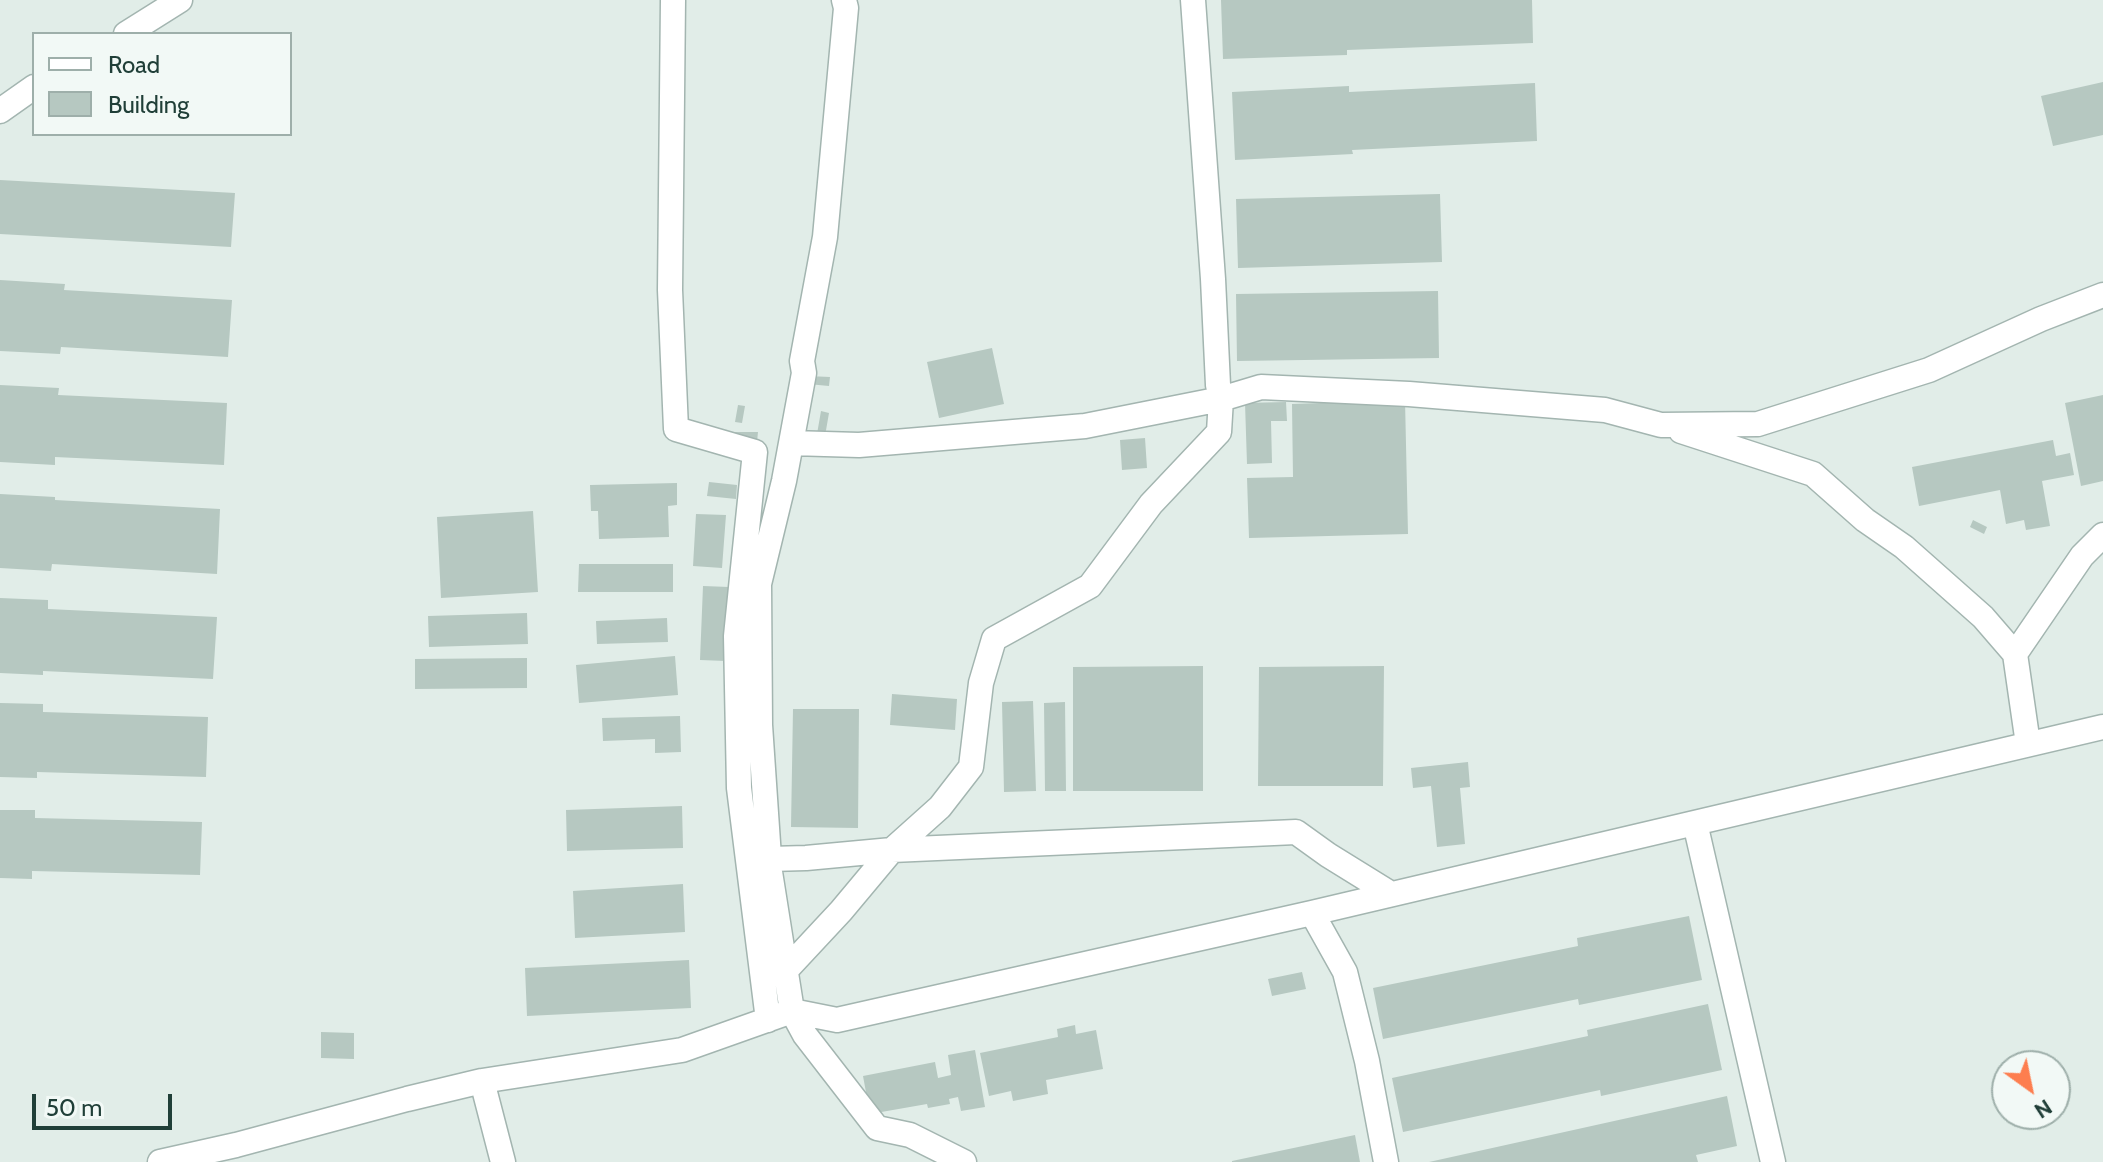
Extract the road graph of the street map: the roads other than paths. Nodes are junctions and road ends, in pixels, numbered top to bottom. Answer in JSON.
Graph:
{"nodes":[{"id":1,"x":180,"y":0,"type":"edge"},
{"id":2,"x":673,"y":0,"type":"edge"},
{"id":3,"x":844,"y":0,"type":"edge"},
{"id":4,"x":1193,"y":0,"type":"edge"},
{"id":5,"x":129,"y":32,"type":"edge"},
{"id":6,"x":32,"y":88,"type":"edge"},
{"id":7,"x":0,"y":111,"type":"edge"},
{"id":8,"x":2103,"y":295,"type":"edge"},
{"id":9,"x":1221,"y":399,"type":"junction"},
{"id":10,"x":1661,"y":425,"type":"junction"},
{"id":11,"x":791,"y":443,"type":"junction"},
{"id":12,"x":2103,"y":535,"type":"edge"},
{"id":13,"x":2092,"y":557,"type":"edge"},
{"id":14,"x":2015,"y":654,"type":"junction"},
{"id":15,"x":2103,"y":727,"type":"edge"},
{"id":16,"x":2028,"y":744,"type":"junction"},
{"id":17,"x":1695,"y":823,"type":"junction"},
{"id":18,"x":892,"y":850,"type":"junction"},
{"id":19,"x":770,"y":859,"type":"junction"},
{"id":20,"x":1391,"y":894,"type":"junction"},
{"id":21,"x":1312,"y":913,"type":"junction"},
{"id":22,"x":786,"y":970,"type":"junction"},
{"id":23,"x":792,"y":1011,"type":"junction"},
{"id":24,"x":768,"y":1020,"type":"junction"},
{"id":25,"x":482,"y":1081,"type":"junction"},
{"id":26,"x":160,"y":1162,"type":"edge"},
{"id":27,"x":503,"y":1162,"type":"edge"},
{"id":28,"x":964,"y":1162,"type":"edge"},
{"id":29,"x":1386,"y":1162,"type":"edge"},
{"id":30,"x":1773,"y":1162,"type":"edge"}],
"edges":[{"from":1,"to":5,"type":"street"},
{"from":2,"to":24,"type":"street"},
{"from":3,"to":11,"type":"street"},
{"from":4,"to":9,"type":"street"},
{"from":6,"to":7,"type":"street"},
{"from":8,"to":10,"type":"street"},
{"from":9,"to":10,"type":"street"},
{"from":9,"to":11,"type":"street"},
{"from":9,"to":18,"type":"street"},
{"from":10,"to":14,"type":"street"},
{"from":11,"to":19,"type":"street"},
{"from":12,"to":13,"type":"street"},
{"from":13,"to":14,"type":"street"},
{"from":14,"to":16,"type":"street"},
{"from":15,"to":16,"type":"street"},
{"from":16,"to":17,"type":"street"},
{"from":17,"to":20,"type":"street"},
{"from":17,"to":30,"type":"street"},
{"from":18,"to":19,"type":"street"},
{"from":18,"to":20,"type":"street"},
{"from":18,"to":22,"type":"street"},
{"from":19,"to":22,"type":"street"},
{"from":20,"to":21,"type":"street"},
{"from":21,"to":23,"type":"street"},
{"from":21,"to":29,"type":"street"},
{"from":22,"to":23,"type":"street"},
{"from":23,"to":24,"type":"street"},
{"from":23,"to":28,"type":"street"},
{"from":24,"to":25,"type":"street"},
{"from":25,"to":26,"type":"street"},
{"from":25,"to":27,"type":"street"}]}
